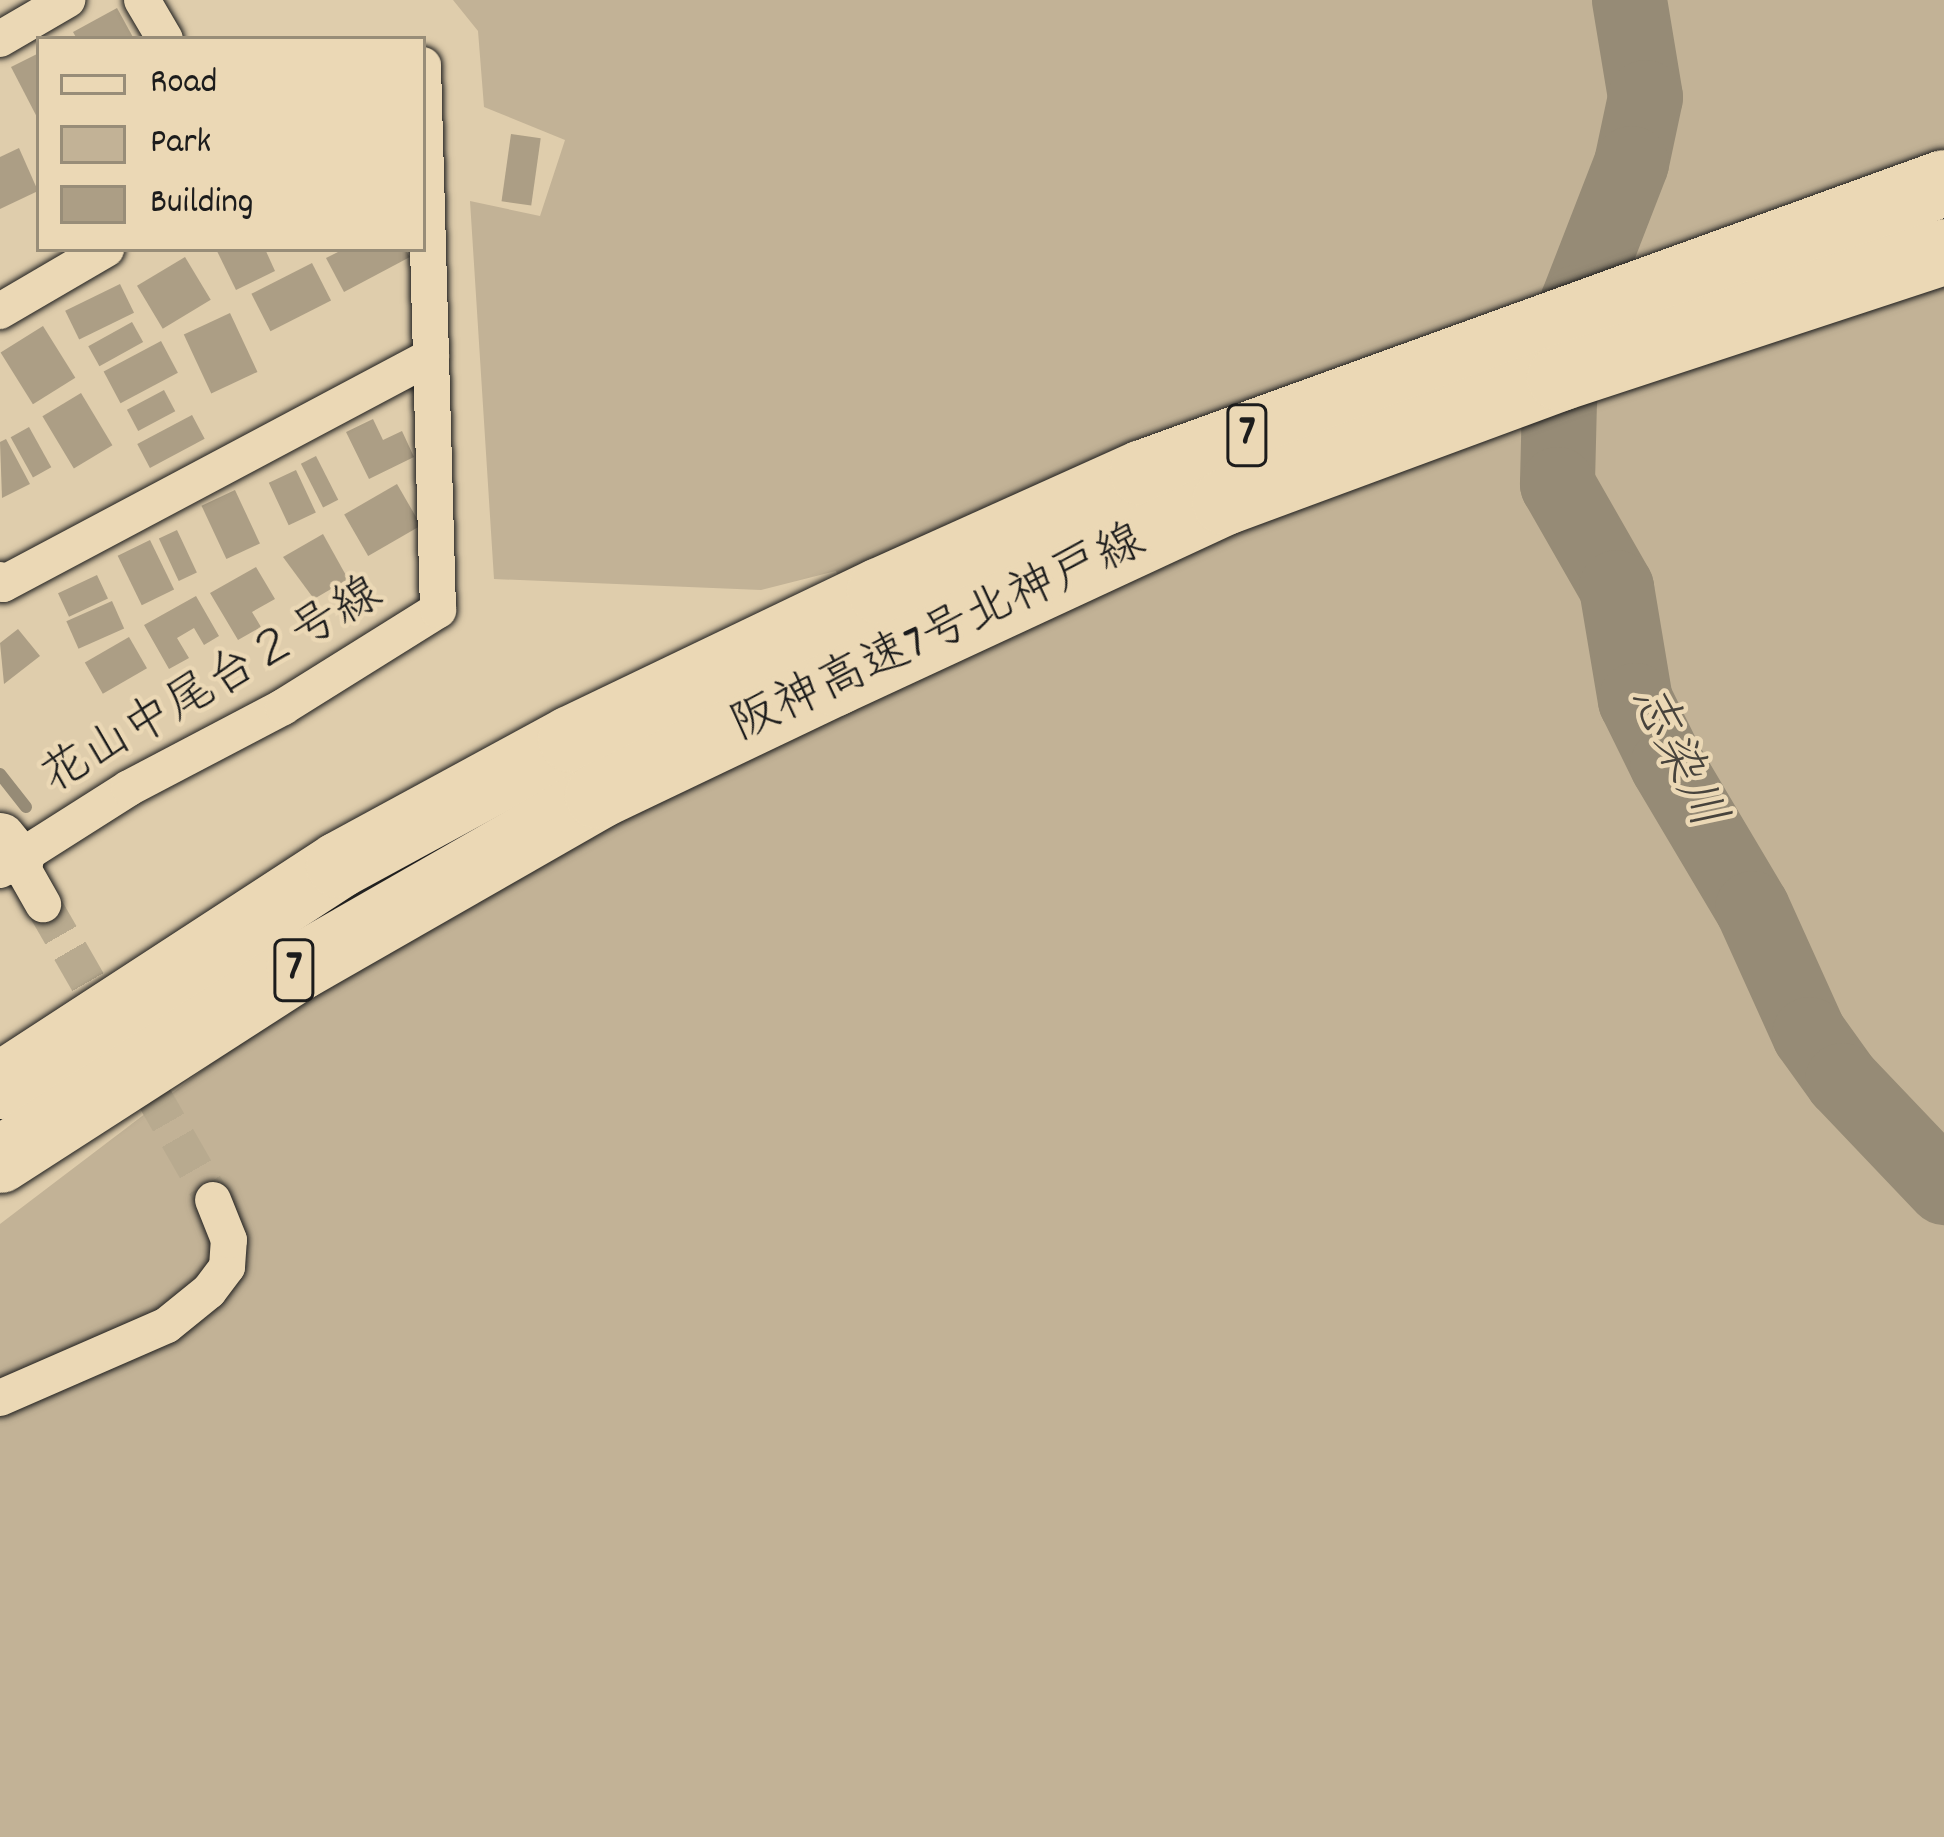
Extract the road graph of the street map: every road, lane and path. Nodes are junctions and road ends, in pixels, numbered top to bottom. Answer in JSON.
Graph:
{"nodes":[{"id":1,"x":67,"y":0,"type":"edge"},
{"id":2,"x":142,"y":0,"type":"edge"},
{"id":3,"x":163,"y":36,"type":"edge"},
{"id":4,"x":0,"y":40,"type":"edge"},
{"id":5,"x":426,"y":174,"type":"edge"},
{"id":6,"x":1944,"y":183,"type":"edge"},
{"id":7,"x":101,"y":252,"type":"edge"},
{"id":8,"x":1944,"y":252,"type":"edge"},
{"id":9,"x":0,"y":311,"type":"edge"},
{"id":10,"x":431,"y":356,"type":"junction"},
{"id":11,"x":0,"y":580,"type":"edge"},
{"id":12,"x":584,"y":767,"type":"junction"},
{"id":13,"x":6,"y":856,"type":"edge"},
{"id":14,"x":43,"y":904,"type":"tunnel mouth"},
{"id":15,"x":0,"y":1086,"type":"edge"},
{"id":16,"x":0,"y":1160,"type":"edge"},
{"id":17,"x":213,"y":1200,"type":"tunnel mouth"},
{"id":18,"x":0,"y":1398,"type":"edge"}],
"edges":[{"from":1,"to":4,"type":"street"},
{"from":2,"to":3,"type":"street"},
{"from":5,"to":10,"type":"street","name":"花山中尾台２号線"},
{"from":6,"to":12,"type":"highway","name":"阪神高速7号北神戸線","number":"7"},
{"from":7,"to":9,"type":"street"},
{"from":8,"to":12,"type":"highway","name":"阪神高速7号北神戸線","number":"7"},
{"from":10,"to":11,"type":"street"},
{"from":10,"to":13,"type":"street","name":"花山中尾台２号線"},
{"from":12,"to":15,"type":"highway","name":"阪神高速7号北神戸線","number":"7"},
{"from":12,"to":16,"type":"highway","name":"阪神高速7号北神戸線","number":"7"},
{"from":13,"to":14,"type":"street"},
{"from":17,"to":18,"type":"street"}]}
